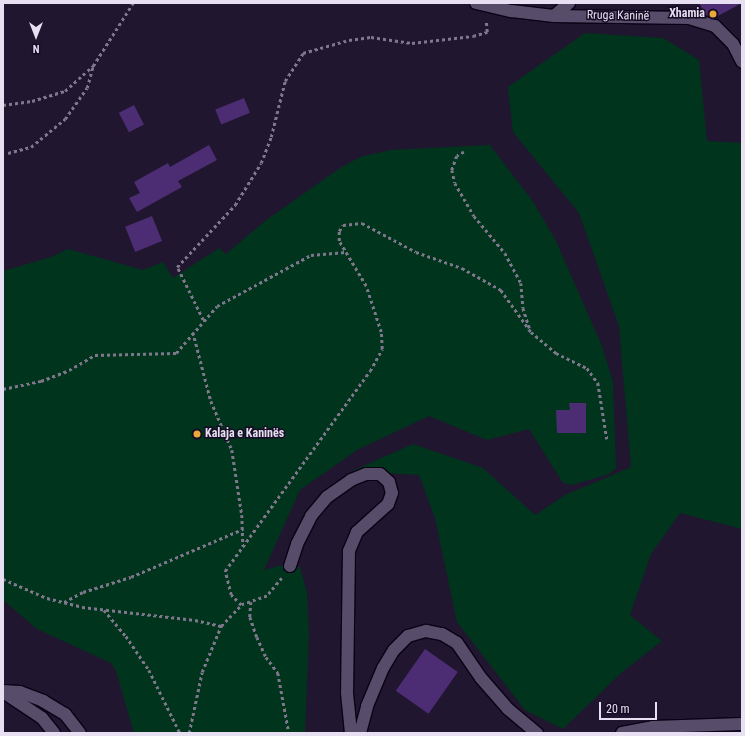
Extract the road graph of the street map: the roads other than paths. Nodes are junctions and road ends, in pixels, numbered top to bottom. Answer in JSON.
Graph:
{"nodes":[{"id":1,"x":569,"y":3,"type":"edge"},
{"id":2,"x":479,"y":4,"type":"edge"},
{"id":3,"x":554,"y":16,"type":"junction"},
{"id":4,"x":742,"y":62,"type":"edge"},
{"id":5,"x":290,"y":566,"type":"road end"},
{"id":6,"x":3,"y":691,"type":"edge"},
{"id":7,"x":742,"y":724,"type":"edge"},
{"id":8,"x":54,"y":733,"type":"edge"},
{"id":9,"x":80,"y":733,"type":"edge"},
{"id":10,"x":351,"y":733,"type":"edge"},
{"id":11,"x":360,"y":733,"type":"edge"},
{"id":12,"x":537,"y":733,"type":"edge"},
{"id":13,"x":622,"y":733,"type":"edge"}],
"edges":[{"from":1,"to":3,"type":"street"},
{"from":2,"to":3,"type":"street","name":"Rruga Kaninë"},
{"from":3,"to":4,"type":"street","name":"Rruga Kaninë"},
{"from":5,"to":10,"type":"street"},
{"from":6,"to":8,"type":"street"},
{"from":6,"to":9,"type":"street"},
{"from":7,"to":13,"type":"street"},
{"from":11,"to":12,"type":"street"}]}
